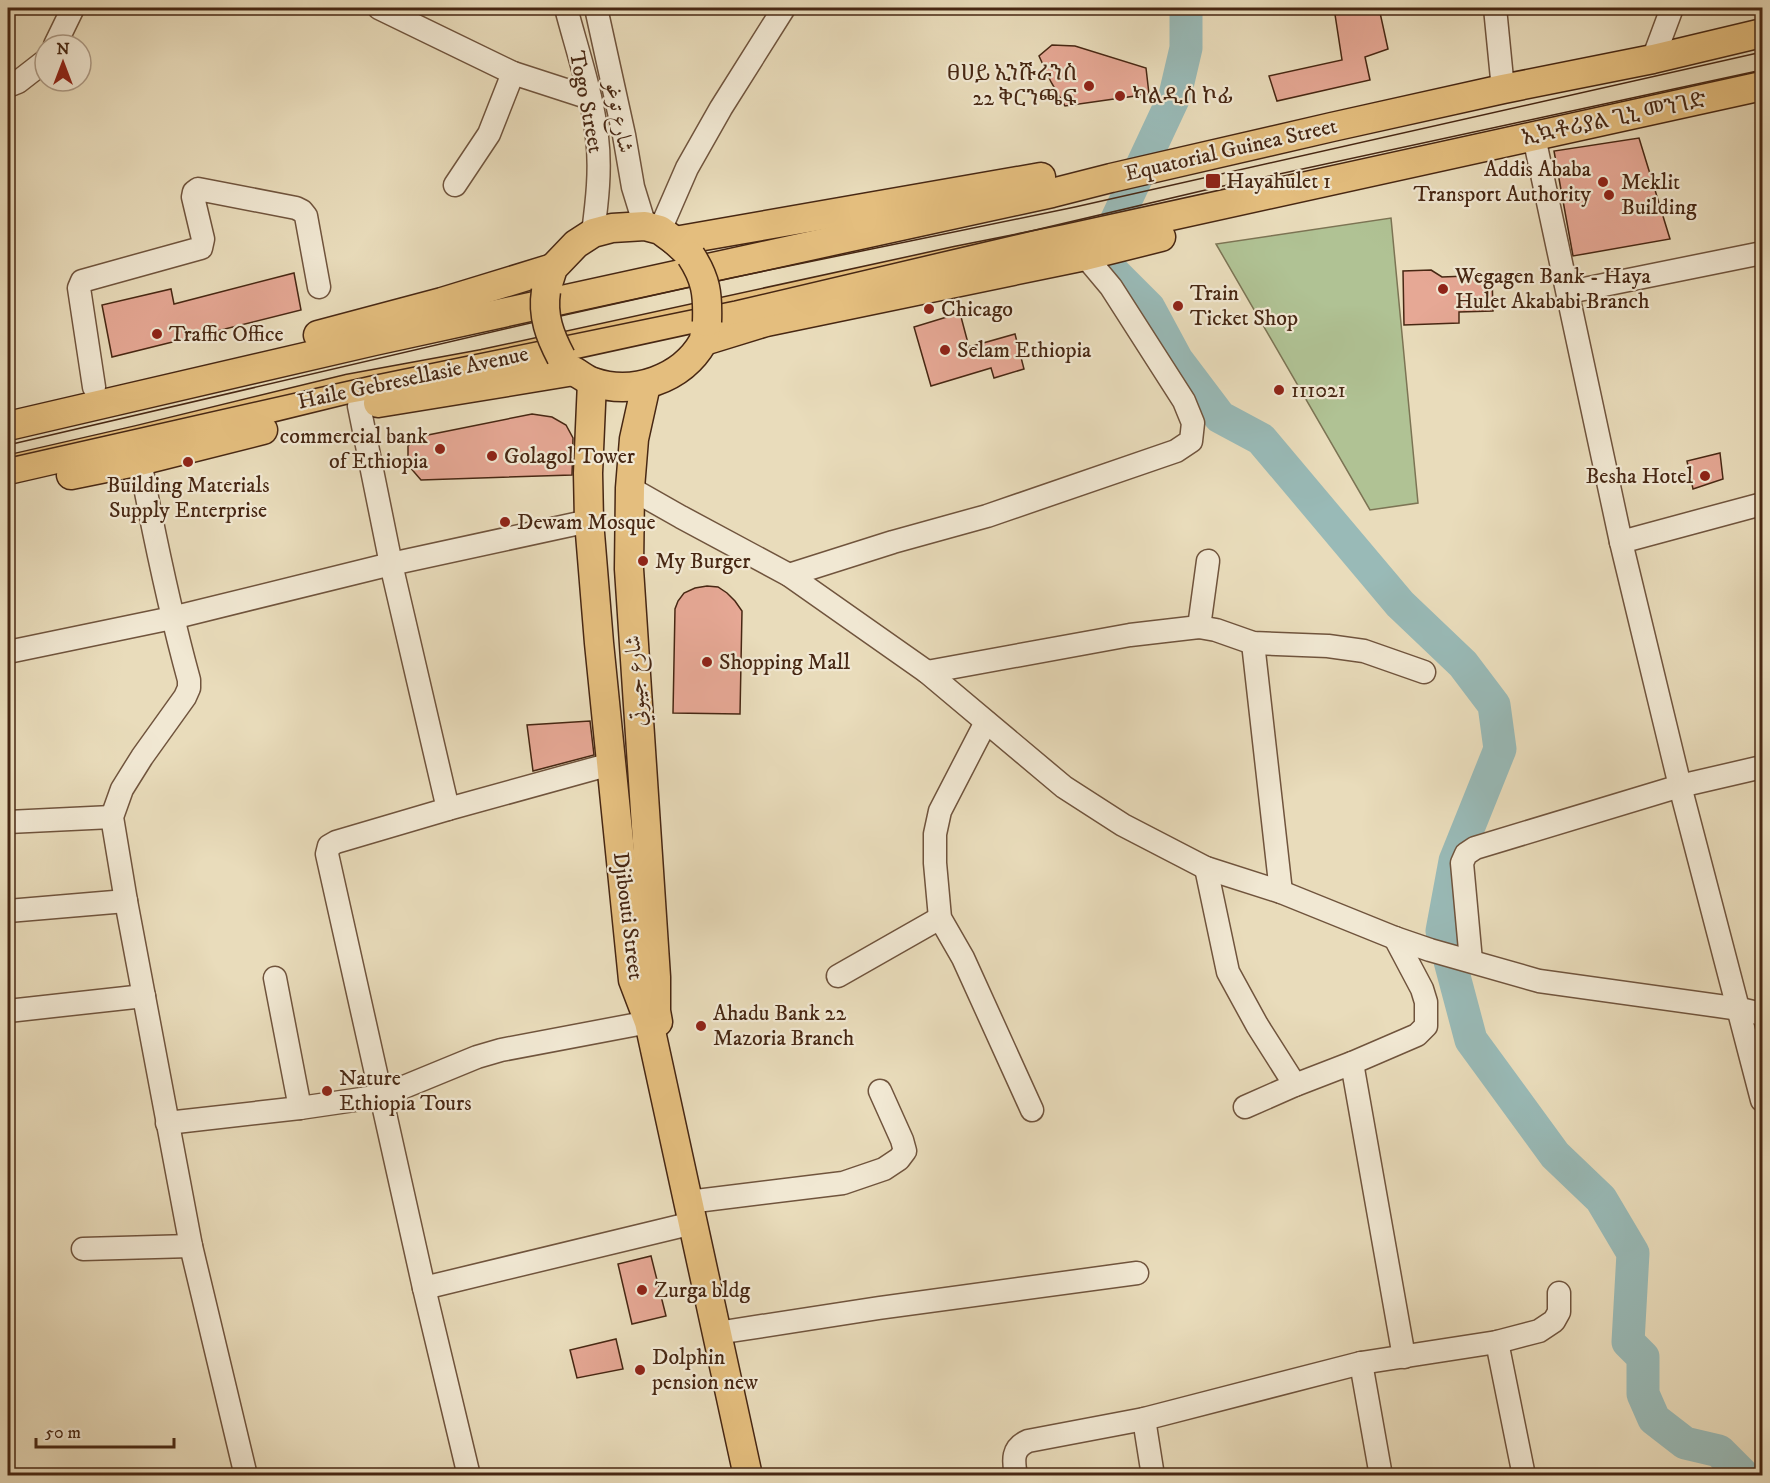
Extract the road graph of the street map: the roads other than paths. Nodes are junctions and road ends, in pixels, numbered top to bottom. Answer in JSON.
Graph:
{"nodes":[{"id":1,"x":73,"y":8,"type":"edge"},
{"id":2,"x":379,"y":8,"type":"edge"},
{"id":3,"x":566,"y":8,"type":"edge"},
{"id":4,"x":596,"y":8,"type":"edge"},
{"id":5,"x":783,"y":8,"type":"edge"},
{"id":6,"x":1495,"y":8,"type":"edge"},
{"id":7,"x":1672,"y":8,"type":"edge"},
{"id":8,"x":61,"y":33,"type":"edge"},
{"id":9,"x":1762,"y":33,"type":"edge"},
{"id":10,"x":1653,"y":59,"type":"junction"},
{"id":11,"x":33,"y":70,"type":"edge"},
{"id":12,"x":513,"y":73,"type":"junction"},
{"id":13,"x":8,"y":86,"type":"edge"},
{"id":14,"x":1762,"y":86,"type":"edge"},
{"id":15,"x":1503,"y":89,"type":"junction"},
{"id":16,"x":590,"y":98,"type":"junction"},
{"id":17,"x":1534,"y":137,"type":"junction"},
{"id":18,"x":1111,"y":178,"type":"junction"},
{"id":19,"x":455,"y":185,"type":"dead end"},
{"id":20,"x":593,"y":233,"type":"junction"},
{"id":21,"x":668,"y":238,"type":"junction"},
{"id":22,"x":1090,"y":248,"type":"junction"},
{"id":23,"x":1762,"y":254,"type":"edge"},
{"id":24,"x":549,"y":280,"type":"junction"},
{"id":25,"x":319,"y":287,"type":"dead end"},
{"id":26,"x":1569,"y":292,"type":"junction"},
{"id":27,"x":705,"y":331,"type":"junction"},
{"id":28,"x":374,"y":341,"type":"joint"},
{"id":29,"x":576,"y":370,"type":"junction"},
{"id":30,"x":646,"y":385,"type":"junction"},
{"id":31,"x":94,"y":387,"type":"junction"},
{"id":32,"x":359,"y":406,"type":"junction"},
{"id":33,"x":8,"y":407,"type":"edge"},
{"id":34,"x":8,"y":426,"type":"edge"},
{"id":35,"x":140,"y":461,"type":"junction"},
{"id":36,"x":8,"y":470,"type":"edge"},
{"id":37,"x":8,"y":488,"type":"edge"},
{"id":38,"x":630,"y":488,"type":"junction"},
{"id":39,"x":1762,"y":504,"type":"edge"},
{"id":40,"x":589,"y":521,"type":"junction"},
{"id":41,"x":1621,"y":542,"type":"junction"},
{"id":42,"x":1208,"y":561,"type":"dead end"},
{"id":43,"x":391,"y":564,"type":"junction"},
{"id":44,"x":789,"y":575,"type":"junction"},
{"id":45,"x":172,"y":618,"type":"junction"},
{"id":46,"x":1199,"y":627,"type":"junction"},
{"id":47,"x":1253,"y":643,"type":"junction"},
{"id":48,"x":8,"y":652,"type":"edge"},
{"id":49,"x":927,"y":672,"type":"junction"},
{"id":50,"x":1424,"y":672,"type":"dead end"},
{"id":51,"x":986,"y":722,"type":"junction"},
{"id":52,"x":611,"y":764,"type":"junction"},
{"id":53,"x":1762,"y":767,"type":"edge"},
{"id":54,"x":1680,"y":786,"type":"junction"},
{"id":55,"x":448,"y":809,"type":"junction"},
{"id":56,"x":112,"y":817,"type":"junction"},
{"id":57,"x":8,"y":822,"type":"edge"},
{"id":58,"x":1206,"y":868,"type":"junction"},
{"id":59,"x":1281,"y":892,"type":"junction"},
{"id":60,"x":126,"y":901,"type":"junction"},
{"id":61,"x":8,"y":911,"type":"edge"},
{"id":62,"x":940,"y":918,"type":"junction"},
{"id":63,"x":1395,"y":938,"type":"junction"},
{"id":64,"x":1463,"y":959,"type":"junction"},
{"id":65,"x":838,"y":976,"type":"dead end"},
{"id":66,"x":656,"y":977,"type":"joint"},
{"id":67,"x":275,"y":978,"type":"dead end"},
{"id":68,"x":144,"y":996,"type":"junction"},
{"id":69,"x":1740,"y":1009,"type":"junction"},
{"id":70,"x":8,"y":1011,"type":"edge"},
{"id":71,"x":1762,"y":1014,"type":"edge"},
{"id":72,"x":649,"y":1022,"type":"junction"},
{"id":73,"x":1352,"y":1064,"type":"junction"},
{"id":74,"x":1295,"y":1086,"type":"junction"},
{"id":75,"x":880,"y":1091,"type":"dead end"},
{"id":76,"x":382,"y":1096,"type":"junction"},
{"id":77,"x":1762,"y":1100,"type":"edge"},
{"id":78,"x":1245,"y":1107,"type":"dead end"},
{"id":79,"x":300,"y":1108,"type":"junction"},
{"id":80,"x":1032,"y":1110,"type":"dead end"},
{"id":81,"x":167,"y":1124,"type":"junction"},
{"id":82,"x":693,"y":1208,"type":"junction"},
{"id":83,"x":191,"y":1246,"type":"junction"},
{"id":84,"x":82,"y":1249,"type":"dead end"},
{"id":85,"x":1137,"y":1273,"type":"dead end"},
{"id":86,"x":424,"y":1288,"type":"junction"},
{"id":87,"x":1559,"y":1293,"type":"dead end"},
{"id":88,"x":722,"y":1333,"type":"junction"},
{"id":89,"x":1497,"y":1342,"type":"junction"},
{"id":90,"x":1404,"y":1357,"type":"junction"},
{"id":91,"x":1361,"y":1363,"type":"junction"},
{"id":92,"x":1144,"y":1419,"type":"junction"},
{"id":93,"x":246,"y":1476,"type":"edge"},
{"id":94,"x":469,"y":1476,"type":"edge"},
{"id":95,"x":748,"y":1476,"type":"edge"},
{"id":96,"x":757,"y":1476,"type":"edge"},
{"id":97,"x":1016,"y":1476,"type":"edge"},
{"id":98,"x":1153,"y":1476,"type":"edge"},
{"id":99,"x":1381,"y":1476,"type":"edge"},
{"id":100,"x":1524,"y":1476,"type":"edge"}],
"edges":[{"from":1,"to":8,"type":"street"},
{"from":2,"to":12,"type":"street"},
{"from":3,"to":16,"type":"street","name":"Togo Street"},
{"from":4,"to":21,"type":"street","name":"شارع توغو"},
{"from":5,"to":21,"type":"street"},
{"from":6,"to":15,"type":"street"},
{"from":7,"to":10,"type":"street"},
{"from":9,"to":10,"type":"main road","name":"Equatorial Guinea Street"},
{"from":10,"to":15,"type":"main road","name":"Equatorial Guinea Street"},
{"from":11,"to":13,"type":"street"},
{"from":12,"to":16,"type":"street"},
{"from":12,"to":19,"type":"street"},
{"from":14,"to":17,"type":"main road","name":"ኢኳቶሪያል ጊኒ መንገድ"},
{"from":15,"to":18,"type":"main road","name":"Equatorial Guinea Street"},
{"from":16,"to":20,"type":"street","name":"Togo Street"},
{"from":17,"to":22,"type":"main road","name":"ኢኳቶሪያል ጊኒ መንገድ"},
{"from":17,"to":26,"type":"street"},
{"from":18,"to":21,"type":"main road"},
{"from":18,"to":28,"type":"main road","name":"Equatorial Guinea Street"},
{"from":20,"to":21,"type":"main road"},
{"from":20,"to":24,"type":"main road"},
{"from":21,"to":27,"type":"main road","bridge":true},
{"from":22,"to":27,"type":"main road"},
{"from":22,"to":36,"type":"main road","name":"Haile Gebresellasie Avenue"},
{"from":22,"to":44,"type":"street"},
{"from":23,"to":26,"type":"street"},
{"from":24,"to":29,"type":"main road","bridge":true},
{"from":24,"to":31,"type":"main road"},
{"from":25,"to":31,"type":"street"},
{"from":26,"to":41,"type":"street"},
{"from":27,"to":30,"type":"main road"},
{"from":28,"to":34,"type":"main road","name":"Haile Gebresellasie Avenue"},
{"from":29,"to":30,"type":"main road"},
{"from":29,"to":32,"type":"main road"},
{"from":29,"to":40,"type":"main road","name":"Djibouti Street"},
{"from":30,"to":38,"type":"main road","name":"شارع جيبوتي"},
{"from":31,"to":33,"type":"main road"},
{"from":32,"to":35,"type":"main road"},
{"from":32,"to":43,"type":"street"},
{"from":35,"to":37,"type":"main road"},
{"from":35,"to":45,"type":"street"},
{"from":38,"to":44,"type":"street"},
{"from":38,"to":66,"type":"main road","name":"شارع جيبوتي"},
{"from":39,"to":41,"type":"street"},
{"from":40,"to":43,"type":"street"},
{"from":40,"to":52,"type":"main road","name":"Djibouti Street"},
{"from":41,"to":54,"type":"street"},
{"from":42,"to":46,"type":"street"},
{"from":43,"to":45,"type":"street"},
{"from":43,"to":55,"type":"street"},
{"from":44,"to":49,"type":"street"},
{"from":45,"to":48,"type":"street"},
{"from":45,"to":56,"type":"street"},
{"from":46,"to":47,"type":"street"},
{"from":46,"to":49,"type":"street"},
{"from":47,"to":50,"type":"street"},
{"from":47,"to":59,"type":"street"},
{"from":49,"to":51,"type":"street"},
{"from":51,"to":58,"type":"street"},
{"from":51,"to":62,"type":"street"},
{"from":52,"to":55,"type":"street"},
{"from":52,"to":72,"type":"main road","name":"Djibouti Street"},
{"from":53,"to":54,"type":"street"},
{"from":54,"to":64,"type":"street"},
{"from":54,"to":69,"type":"street"},
{"from":55,"to":76,"type":"street"},
{"from":56,"to":57,"type":"street"},
{"from":56,"to":60,"type":"street"},
{"from":58,"to":59,"type":"street"},
{"from":58,"to":74,"type":"street"},
{"from":59,"to":63,"type":"street"},
{"from":60,"to":61,"type":"street"},
{"from":60,"to":68,"type":"street"},
{"from":62,"to":65,"type":"street"},
{"from":62,"to":80,"type":"street"},
{"from":63,"to":64,"type":"street"},
{"from":63,"to":73,"type":"street"},
{"from":64,"to":69,"type":"street"},
{"from":66,"to":82,"type":"main road","name":"Djibouti Street"},
{"from":67,"to":79,"type":"street"},
{"from":68,"to":70,"type":"street"},
{"from":68,"to":81,"type":"street"},
{"from":69,"to":71,"type":"street"},
{"from":69,"to":77,"type":"street"},
{"from":72,"to":76,"type":"street"},
{"from":72,"to":82,"type":"main road","name":"Djibouti Street"},
{"from":73,"to":74,"type":"street"},
{"from":73,"to":90,"type":"street"},
{"from":74,"to":78,"type":"street"},
{"from":75,"to":82,"type":"street"},
{"from":76,"to":79,"type":"street"},
{"from":76,"to":86,"type":"street"},
{"from":79,"to":81,"type":"street"},
{"from":81,"to":83,"type":"street"},
{"from":82,"to":86,"type":"street"},
{"from":82,"to":88,"type":"main road","name":"Djibouti Street"},
{"from":83,"to":84,"type":"street"},
{"from":83,"to":93,"type":"street"},
{"from":85,"to":88,"type":"street"},
{"from":86,"to":94,"type":"street"},
{"from":87,"to":89,"type":"street"},
{"from":88,"to":95,"type":"main road","name":"Djibouti Street"},
{"from":88,"to":96,"type":"main road","name":"Djibouti Street"},
{"from":89,"to":90,"type":"street"},
{"from":89,"to":100,"type":"street"},
{"from":90,"to":91,"type":"street"},
{"from":91,"to":92,"type":"street"},
{"from":91,"to":99,"type":"street"},
{"from":92,"to":97,"type":"street"},
{"from":92,"to":98,"type":"street"}]}
